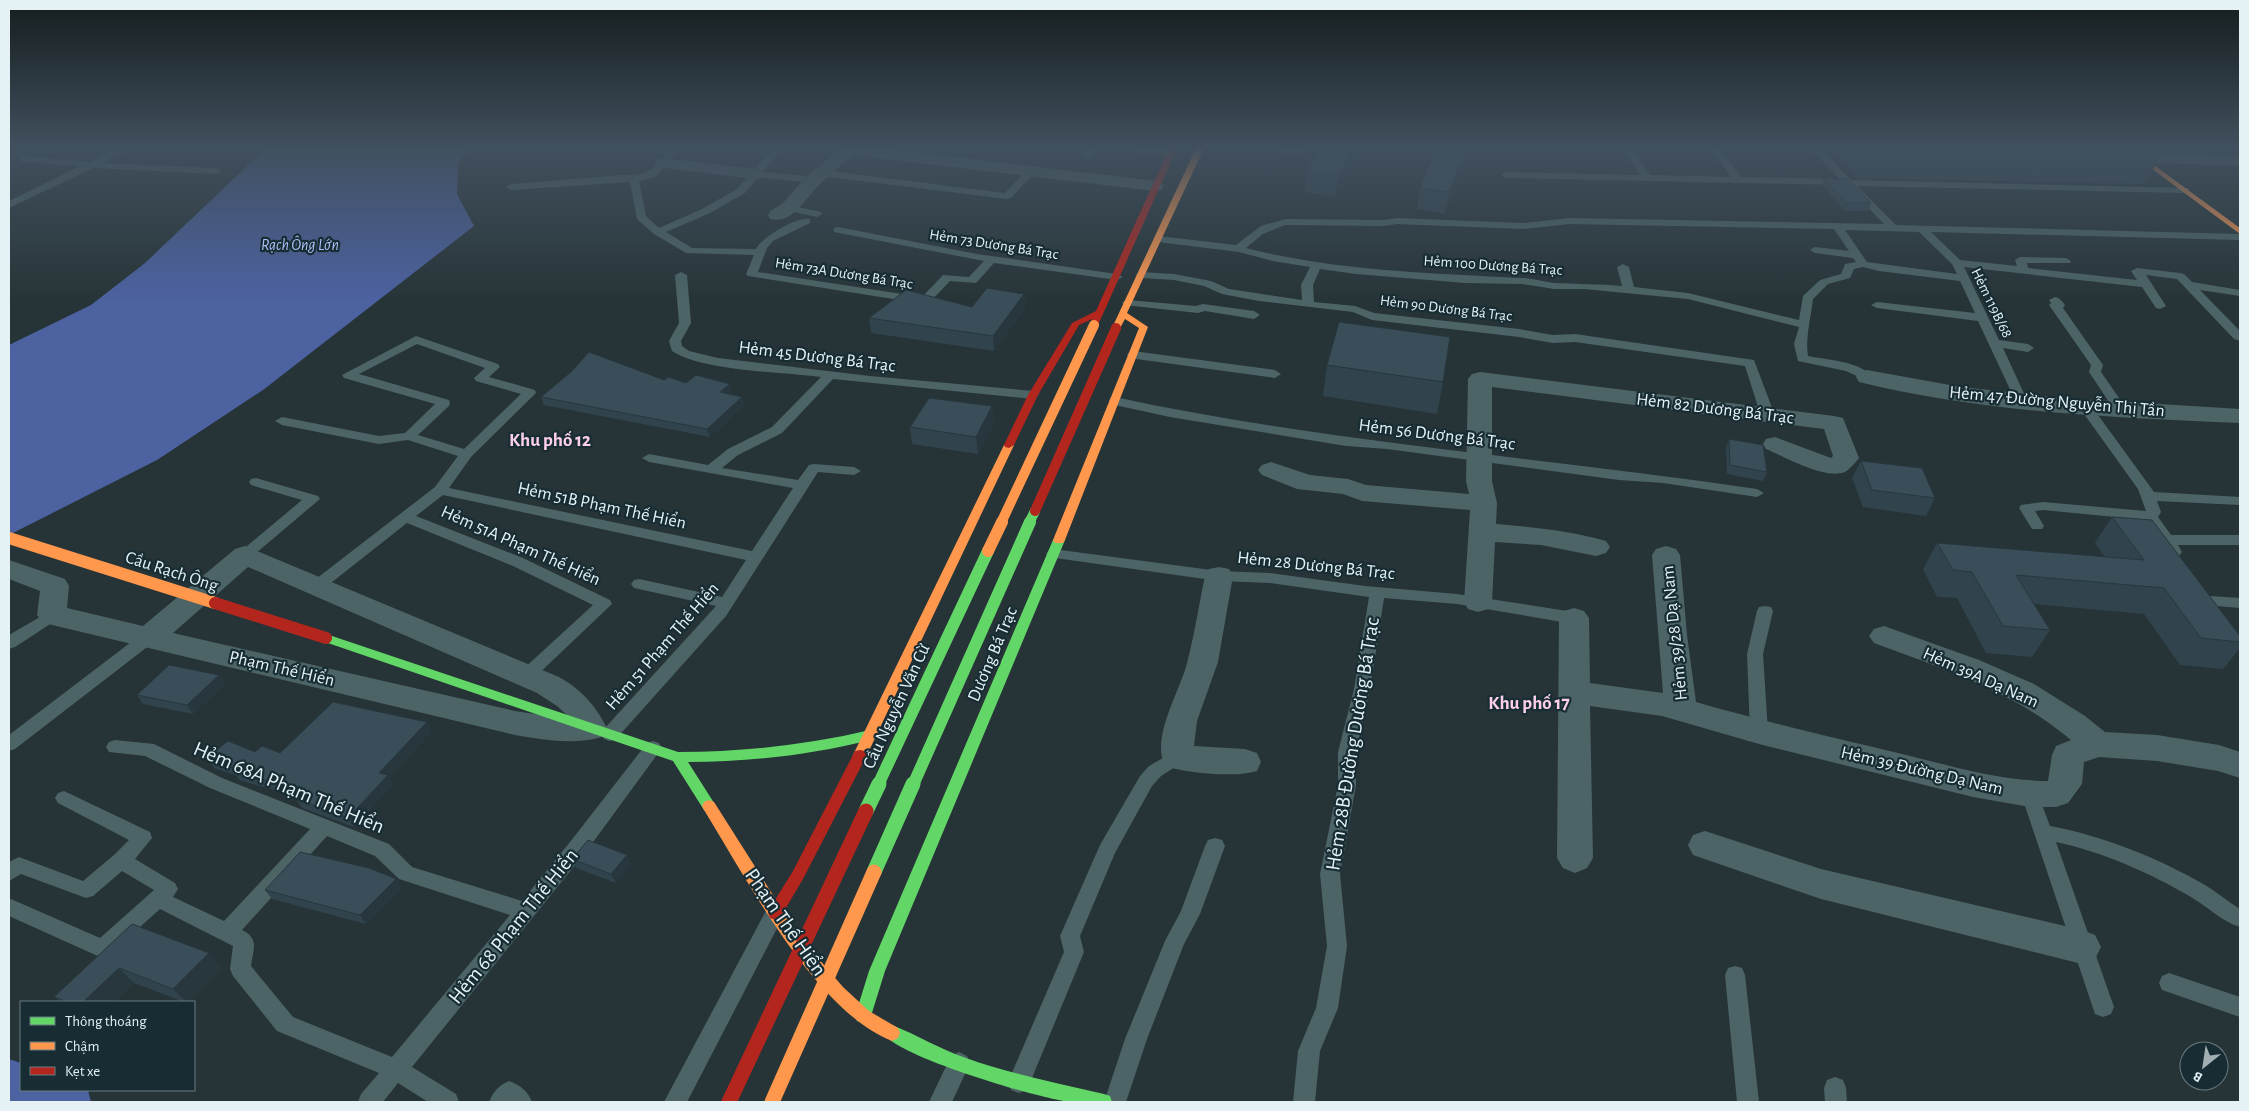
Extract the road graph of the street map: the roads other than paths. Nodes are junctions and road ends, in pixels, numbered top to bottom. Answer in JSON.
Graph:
{"nodes":[{"id":1,"x":24,"y":198,"type":"edge"},
{"id":2,"x":637,"y":198,"type":"edge"},
{"id":3,"x":729,"y":198,"type":"edge"},
{"id":4,"x":797,"y":198,"type":"edge"},
{"id":5,"x":1150,"y":198,"type":"edge"},
{"id":6,"x":1177,"y":198,"type":"edge"},
{"id":7,"x":1865,"y":198,"type":"edge"},
{"id":8,"x":2195,"y":198,"type":"edge"},
{"id":9,"x":9,"y":205,"type":"edge"},
{"id":10,"x":783,"y":212,"type":"joint"},
{"id":11,"x":817,"y":214,"type":"dead end"},
{"id":12,"x":806,"y":221,"type":"dead end"},
{"id":13,"x":1837,"y":226,"type":"junction"},
{"id":14,"x":1894,"y":228,"type":"junction"},
{"id":15,"x":1922,"y":229,"type":"junction"},
{"id":16,"x":838,"y":230,"type":"dead end"},
{"id":17,"x":658,"y":232,"type":"junction"},
{"id":18,"x":2240,"y":232,"type":"edge"},
{"id":19,"x":2240,"y":237,"type":"edge"},
{"id":20,"x":1158,"y":239,"type":"junction"},
{"id":21,"x":1239,"y":249,"type":"junction"},
{"id":22,"x":1815,"y":250,"type":"dead end"},
{"id":23,"x":760,"y":252,"type":"junction"},
{"id":24,"x":992,"y":259,"type":"junction"},
{"id":25,"x":1860,"y":260,"type":"junction"},
{"id":26,"x":2066,"y":261,"type":"dead end"},
{"id":27,"x":1957,"y":263,"type":"junction"},
{"id":28,"x":1316,"y":266,"type":"junction"},
{"id":29,"x":1623,"y":267,"type":"dead end"},
{"id":30,"x":2023,"y":269,"type":"junction"},
{"id":31,"x":681,"y":275,"type":"dead end"},
{"id":32,"x":1141,"y":275,"type":"junction"},
{"id":33,"x":1116,"y":276,"type":"junction"},
{"id":34,"x":1963,"y":278,"type":"junction"},
{"id":35,"x":2146,"y":284,"type":"junction"},
{"id":36,"x":2191,"y":286,"type":"junction"},
{"id":37,"x":1630,"y":290,"type":"junction"},
{"id":38,"x":2240,"y":293,"type":"edge"},
{"id":39,"x":2055,"y":300,"type":"dead end"},
{"id":40,"x":1128,"y":303,"type":"junction"},
{"id":41,"x":1308,"y":304,"type":"junction"},
{"id":42,"x":1877,"y":305,"type":"dead end"},
{"id":43,"x":2160,"y":306,"type":"dead end"},
{"id":44,"x":1099,"y":313,"type":"junction"},
{"id":45,"x":1123,"y":314,"type":"junction"},
{"id":46,"x":1254,"y":315,"type":"dead end"},
{"id":47,"x":1983,"y":318,"type":"junction"},
{"id":48,"x":1804,"y":324,"type":"junction"},
{"id":49,"x":2240,"y":337,"type":"edge"},
{"id":50,"x":1995,"y":343,"type":"junction"},
{"id":51,"x":2028,"y":348,"type":"dead end"},
{"id":52,"x":1133,"y":355,"type":"junction"},
{"id":53,"x":1274,"y":374,"type":"dead end"},
{"id":54,"x":830,"y":375,"type":"junction"},
{"id":55,"x":1867,"y":377,"type":"joint"},
{"id":56,"x":1032,"y":395,"type":"junction"},
{"id":57,"x":2021,"y":400,"type":"junction"},
{"id":58,"x":1115,"y":401,"type":"junction"},
{"id":59,"x":2086,"y":407,"type":"junction"},
{"id":60,"x":2120,"y":408,"type":"junction"},
{"id":61,"x":1767,"y":413,"type":"junction"},
{"id":62,"x":2240,"y":416,"type":"edge"},
{"id":63,"x":282,"y":421,"type":"dead end"},
{"id":64,"x":409,"y":436,"type":"junction"},
{"id":65,"x":1775,"y":444,"type":"dead end"},
{"id":66,"x":466,"y":454,"type":"junction"},
{"id":67,"x":649,"y":458,"type":"dead end"},
{"id":68,"x":1479,"y":458,"type":"junction"},
{"id":69,"x":711,"y":470,"type":"junction"},
{"id":70,"x":1270,"y":470,"type":"dead end"},
{"id":71,"x":854,"y":471,"type":"dead end"},
{"id":72,"x":256,"y":482,"type":"dead end"},
{"id":73,"x":802,"y":485,"type":"junction"},
{"id":74,"x":440,"y":490,"type":"junction"},
{"id":75,"x":1757,"y":493,"type":"dead end"},
{"id":76,"x":2148,"y":496,"type":"junction"},
{"id":77,"x":2240,"y":501,"type":"edge"},
{"id":78,"x":1484,"y":503,"type":"junction"},
{"id":79,"x":2150,"y":516,"type":"junction"},
{"id":80,"x":406,"y":517,"type":"junction"},
{"id":81,"x":2037,"y":526,"type":"dead end"},
{"id":82,"x":1482,"y":532,"type":"junction"},
{"id":83,"x":9,"y":538,"type":"edge"},
{"id":84,"x":2167,"y":540,"type":"junction"},
{"id":85,"x":2240,"y":540,"type":"edge"},
{"id":86,"x":1596,"y":547,"type":"dead end"},
{"id":87,"x":1053,"y":554,"type":"junction"},
{"id":88,"x":245,"y":555,"type":"junction"},
{"id":89,"x":1666,"y":555,"type":"dead end"},
{"id":90,"x":757,"y":557,"type":"junction"},
{"id":91,"x":2183,"y":563,"type":"edge"},
{"id":92,"x":9,"y":569,"type":"edge"},
{"id":93,"x":1219,"y":576,"type":"junction"},
{"id":94,"x":639,"y":584,"type":"dead end"},
{"id":95,"x":317,"y":586,"type":"junction"},
{"id":96,"x":2199,"y":586,"type":"edge"},
{"id":97,"x":1377,"y":592,"type":"junction"},
{"id":98,"x":2210,"y":601,"type":"junction"},
{"id":99,"x":1478,"y":602,"type":"junction"},
{"id":100,"x":726,"y":603,"type":"junction"},
{"id":101,"x":2240,"y":603,"type":"edge"},
{"id":102,"x":1765,"y":611,"type":"dead end"},
{"id":103,"x":2220,"y":614,"type":"edge"},
{"id":104,"x":52,"y":615,"type":"junction"},
{"id":105,"x":1574,"y":618,"type":"joint"},
{"id":106,"x":1884,"y":636,"type":"dead end"},
{"id":107,"x":149,"y":637,"type":"junction"},
{"id":108,"x":326,"y":638,"type":"joint"},
{"id":109,"x":9,"y":643,"type":"edge"},
{"id":110,"x":526,"y":676,"type":"junction"},
{"id":111,"x":1575,"y":693,"type":"junction"},
{"id":112,"x":1681,"y":710,"type":"junction"},
{"id":113,"x":880,"y":712,"type":"junction"},
{"id":114,"x":600,"y":731,"type":"junction"},
{"id":115,"x":978,"y":732,"type":"junction"},
{"id":116,"x":1759,"y":732,"type":"junction"},
{"id":117,"x":870,"y":735,"type":"junction"},
{"id":118,"x":965,"y":736,"type":"dead end"},
{"id":119,"x":947,"y":740,"type":"dead end"},
{"id":120,"x":9,"y":744,"type":"edge"},
{"id":121,"x":2097,"y":744,"type":"junction"},
{"id":122,"x":114,"y":747,"type":"dead end"},
{"id":123,"x":653,"y":748,"type":"junction"},
{"id":124,"x":678,"y":757,"type":"junction"},
{"id":125,"x":1177,"y":757,"type":"junction"},
{"id":126,"x":1245,"y":762,"type":"dead end"},
{"id":127,"x":2240,"y":765,"type":"edge"},
{"id":128,"x":2030,"y":794,"type":"junction"},
{"id":129,"x":64,"y":798,"type":"dead end"},
{"id":130,"x":324,"y":827,"type":"junction"},
{"id":131,"x":2043,"y":832,"type":"junction"},
{"id":132,"x":1705,"y":845,"type":"dead end"},
{"id":133,"x":1216,"y":846,"type":"dead end"},
{"id":134,"x":1575,"y":858,"type":"dead end"},
{"id":135,"x":121,"y":861,"type":"junction"},
{"id":136,"x":9,"y":873,"type":"edge"},
{"id":137,"x":158,"y":898,"type":"junction"},
{"id":138,"x":11,"y":908,"type":"dead end"},
{"id":139,"x":526,"y":911,"type":"junction"},
{"id":140,"x":775,"y":913,"type":"junction"},
{"id":141,"x":2240,"y":918,"type":"edge"},
{"id":142,"x":227,"y":932,"type":"junction"},
{"id":143,"x":2082,"y":947,"type":"junction"},
{"id":144,"x":1735,"y":975,"type":"dead end"},
{"id":145,"x":2169,"y":983,"type":"dead end"},
{"id":146,"x":2103,"y":1007,"type":"dead end"},
{"id":147,"x":2240,"y":1007,"type":"edge"},
{"id":148,"x":863,"y":1016,"type":"junction"},
{"id":149,"x":959,"y":1063,"type":"junction"},
{"id":150,"x":396,"y":1069,"type":"junction"},
{"id":151,"x":1019,"y":1082,"type":"junction"},
{"id":152,"x":370,"y":1102,"type":"edge"},
{"id":153,"x":448,"y":1102,"type":"edge"},
{"id":154,"x":500,"y":1102,"type":"edge"},
{"id":155,"x":521,"y":1102,"type":"edge"},
{"id":156,"x":675,"y":1102,"type":"edge"},
{"id":157,"x":729,"y":1102,"type":"edge"},
{"id":158,"x":772,"y":1102,"type":"edge"},
{"id":159,"x":940,"y":1102,"type":"edge"},
{"id":160,"x":1104,"y":1102,"type":"edge"},
{"id":161,"x":1115,"y":1102,"type":"edge"},
{"id":162,"x":1304,"y":1102,"type":"edge"},
{"id":163,"x":1748,"y":1102,"type":"edge"}],
"edges":[{"from":1,"to":9,"type":"lane"},
{"from":2,"to":17,"type":"lane"},
{"from":3,"to":17,"type":"lane"},
{"from":4,"to":10,"type":"street"},
{"from":5,"to":33,"type":"main road"},
{"from":6,"to":20,"type":"main road"},
{"from":7,"to":14,"type":"lane"},
{"from":8,"to":18,"type":"main road"},
{"from":10,"to":11,"type":"lane"},
{"from":12,"to":23,"type":"lane","name":"Hẻm 73A Dương Bá Trạc"},
{"from":13,"to":14,"type":"lane"},
{"from":13,"to":21,"type":"lane"},
{"from":13,"to":25,"type":"lane"},
{"from":14,"to":15,"type":"lane"},
{"from":15,"to":19,"type":"lane"},
{"from":15,"to":27,"type":"lane","name":"Hẻm 119B/68"},
{"from":16,"to":24,"type":"lane","name":"Hẻm 73 Dương Bá Trạc"},
{"from":17,"to":23,"type":"lane"},
{"from":20,"to":21,"type":"lane","name":"Hẻm 100 Dương Bá Trạc"},
{"from":20,"to":32,"type":"main road"},
{"from":21,"to":28,"type":"lane","name":"Hẻm 100 Dương Bá Trạc"},
{"from":22,"to":25,"type":"lane"},
{"from":23,"to":24,"type":"lane","name":"Hẻm 73A Dương Bá Trạc"},
{"from":24,"to":33,"type":"lane","name":"Hẻm 73 Dương Bá Trạc"},
{"from":25,"to":34,"type":"lane"},
{"from":25,"to":48,"type":"lane"},
{"from":26,"to":30,"type":"lane"},
{"from":27,"to":30,"type":"lane"},
{"from":27,"to":34,"type":"lane","name":"Hẻm 119B/68"},
{"from":28,"to":37,"type":"lane","name":"Hẻm 100 Dương Bá Trạc"},
{"from":28,"to":41,"type":"lane"},
{"from":29,"to":37,"type":"lane"},
{"from":30,"to":35,"type":"lane"},
{"from":31,"to":54,"type":"lane","name":"Hẻm 45 Dương Bá Trạc"},
{"from":32,"to":40,"type":"main road"},
{"from":32,"to":41,"type":"lane","name":"Hẻm 90 Dương Bá Trạc"},
{"from":33,"to":44,"type":"main road"},
{"from":34,"to":47,"type":"lane","name":"Hẻm 119B/68"},
{"from":35,"to":36,"type":"lane"},
{"from":35,"to":43,"type":"lane"},
{"from":36,"to":38,"type":"lane"},
{"from":36,"to":49,"type":"lane"},
{"from":37,"to":48,"type":"lane","name":"Hẻm 100 Dương Bá Trạc"},
{"from":39,"to":60,"type":"lane"},
{"from":40,"to":45,"type":"main road"},
{"from":40,"to":46,"type":"lane"},
{"from":41,"to":61,"type":"lane","name":"Hẻm 90 Dương Bá Trạc"},
{"from":42,"to":47,"type":"lane"},
{"from":44,"to":56,"type":"main road"},
{"from":44,"to":157,"type":"main road","name":"Cầu Nguyễn Văn Cừ","bridge":true},
{"from":45,"to":52,"type":"main road","name":"Dương Bá Trạc"},
{"from":45,"to":158,"type":"main road","bridge":true},
{"from":47,"to":50,"type":"lane","name":"Hẻm 119B/68"},
{"from":48,"to":55,"type":"lane","name":"Hẻm 47 Đường Nguyễn Thị Tần"},
{"from":50,"to":51,"type":"lane"},
{"from":50,"to":57,"type":"lane","name":"Hẻm 119B/68"},
{"from":52,"to":53,"type":"lane"},
{"from":52,"to":58,"type":"main road","name":"Dương Bá Trạc"},
{"from":54,"to":56,"type":"lane","name":"Hẻm 45 Dương Bá Trạc"},
{"from":54,"to":69,"type":"lane"},
{"from":55,"to":57,"type":"street","name":"Hẻm 47 Đường Nguyễn Thị Tần"},
{"from":56,"to":113,"type":"main road"},
{"from":57,"to":59,"type":"street","name":"Hẻm 47 Đường Nguyễn Thị Tần"},
{"from":58,"to":68,"type":"lane","name":"Hẻm 56 Dương Bá Trạc"},
{"from":58,"to":87,"type":"main road","name":"Dương Bá Trạc"},
{"from":59,"to":60,"type":"street","name":"Hẻm 47 Đường Nguyễn Thị Tần"},
{"from":59,"to":76,"type":"lane"},
{"from":60,"to":62,"type":"street","name":"Hẻm 47 Đường Nguyễn Thị Tần"},
{"from":61,"to":65,"type":"street","name":"Hẻm 82 Dương Bá Trạc"},
{"from":61,"to":68,"type":"street","name":"Hẻm 82 Dương Bá Trạc"},
{"from":63,"to":64,"type":"lane"},
{"from":64,"to":66,"type":"lane"},
{"from":64,"to":66,"type":"lane"},
{"from":66,"to":74,"type":"lane"},
{"from":67,"to":69,"type":"lane"},
{"from":68,"to":75,"type":"lane","name":"Hẻm 56 Dương Bá Trạc"},
{"from":68,"to":78,"type":"street"},
{"from":69,"to":73,"type":"lane"},
{"from":70,"to":78,"type":"street"},
{"from":71,"to":73,"type":"lane","name":"Hẻm 51 Phạm Thế Hiển"},
{"from":72,"to":88,"type":"lane"},
{"from":73,"to":90,"type":"lane","name":"Hẻm 51 Phạm Thế Hiển"},
{"from":74,"to":80,"type":"lane"},
{"from":74,"to":90,"type":"lane","name":"Hẻm 51B Phạm Thế Hiển"},
{"from":76,"to":77,"type":"lane"},
{"from":76,"to":79,"type":"lane"},
{"from":78,"to":82,"type":"street"},
{"from":79,"to":81,"type":"lane"},
{"from":79,"to":84,"type":"lane"},
{"from":80,"to":95,"type":"lane"},
{"from":80,"to":110,"type":"lane","name":"Hẻm 51A Phạm Thế Hiển"},
{"from":82,"to":86,"type":"street"},
{"from":82,"to":99,"type":"street"},
{"from":83,"to":108,"type":"main road","name":"Cầu Rạch Ông","bridge":true},
{"from":84,"to":85,"type":"lane"},
{"from":84,"to":91,"type":"lane"},
{"from":87,"to":93,"type":"lane","name":"Hẻm 28 Dương Bá Trạc"},
{"from":87,"to":115,"type":"main road","name":"Dương Bá Trạc"},
{"from":88,"to":95,"type":"street"},
{"from":88,"to":107,"type":"street"},
{"from":89,"to":112,"type":"street","name":"Hẻm 39/28 Dạ Nam"},
{"from":90,"to":100,"type":"lane","name":"Hẻm 51 Phạm Thế Hiển"},
{"from":92,"to":104,"type":"street"},
{"from":93,"to":97,"type":"lane","name":"Hẻm 28 Dương Bá Trạc"},
{"from":93,"to":125,"type":"street"},
{"from":94,"to":100,"type":"lane"},
{"from":95,"to":110,"type":"street"},
{"from":96,"to":98,"type":"lane"},
{"from":97,"to":99,"type":"lane","name":"Hẻm 28 Dương Bá Trạc"},
{"from":97,"to":162,"type":"lane","name":"Hẻm 28B Đường Dương Bá Trạc"},
{"from":98,"to":101,"type":"lane"},
{"from":98,"to":103,"type":"lane"},
{"from":99,"to":105,"type":"lane","name":"Hẻm 28 Dương Bá Trạc"},
{"from":100,"to":114,"type":"lane","name":"Hẻm 51 Phạm Thế Hiển"},
{"from":102,"to":116,"type":"lane"},
{"from":104,"to":107,"type":"street","name":"Phạm Thế Hiển"},
{"from":104,"to":109,"type":"lane"},
{"from":105,"to":111,"type":"street"},
{"from":106,"to":121,"type":"street","name":"Hẻm 39A Dạ Nam"},
{"from":107,"to":114,"type":"street","name":"Phạm Thế Hiển"},
{"from":107,"to":120,"type":"lane"},
{"from":108,"to":114,"type":"main road","name":"Phạm Thế Hiển"},
{"from":110,"to":114,"type":"street"},
{"from":111,"to":112,"type":"street","name":"Hẻm 39 Đường Dạ Nam"},
{"from":111,"to":134,"type":"street"},
{"from":112,"to":116,"type":"street","name":"Hẻm 39 Đường Dạ Nam"},
{"from":113,"to":117,"type":"main road"},
{"from":113,"to":119,"type":"main road"},
{"from":114,"to":123,"type":"main road","name":"Phạm Thế Hiển"},
{"from":115,"to":118,"type":"main road"},
{"from":115,"to":148,"type":"main road","name":"Dương Bá Trạc"},
{"from":116,"to":128,"type":"street","name":"Hẻm 39 Đường Dạ Nam"},
{"from":117,"to":124,"type":"main road"},
{"from":117,"to":140,"type":"main road"},
{"from":121,"to":127,"type":"street","name":"Hẻm 39 Đường Dạ Nam"},
{"from":121,"to":128,"type":"street","name":"Hẻm 39 Đường Dạ Nam"},
{"from":122,"to":130,"type":"lane","name":"Hẻm 68A Phạm Thế Hiển"},
{"from":123,"to":124,"type":"main road","name":"Phạm Thế Hiển"},
{"from":123,"to":139,"type":"lane","name":"Hẻm 68 Phạm Thế Hiển"},
{"from":124,"to":140,"type":"main road","name":"Phạm Thế Hiển"},
{"from":125,"to":126,"type":"street"},
{"from":125,"to":151,"type":"lane"},
{"from":128,"to":131,"type":"lane"},
{"from":129,"to":135,"type":"lane"},
{"from":130,"to":139,"type":"lane","name":"Hẻm 68A Phạm Thế Hiển"},
{"from":130,"to":142,"type":"lane"},
{"from":131,"to":141,"type":"lane"},
{"from":131,"to":143,"type":"lane"},
{"from":132,"to":143,"type":"street"},
{"from":133,"to":161,"type":"lane"},
{"from":135,"to":136,"type":"lane"},
{"from":135,"to":137,"type":"lane"},
{"from":137,"to":138,"type":"lane"},
{"from":137,"to":142,"type":"lane"},
{"from":139,"to":150,"type":"lane","name":"Hẻm 68 Phạm Thế Hiển"},
{"from":140,"to":148,"type":"main road","name":"Phạm Thế Hiển"},
{"from":140,"to":156,"type":"lane"},
{"from":142,"to":150,"type":"lane"},
{"from":143,"to":146,"type":"lane"},
{"from":144,"to":163,"type":"lane"},
{"from":145,"to":147,"type":"lane"},
{"from":148,"to":149,"type":"main road","name":"Phạm Thế Hiển"},
{"from":149,"to":151,"type":"main road","name":"Phạm Thế Hiển"},
{"from":149,"to":159,"type":"lane"},
{"from":150,"to":152,"type":"lane","name":"Hẻm 68 Phạm Thế Hiển"},
{"from":150,"to":153,"type":"lane"},
{"from":151,"to":160,"type":"main road","name":"Phạm Thế Hiển"},
{"from":154,"to":155,"type":"lane"}]}
